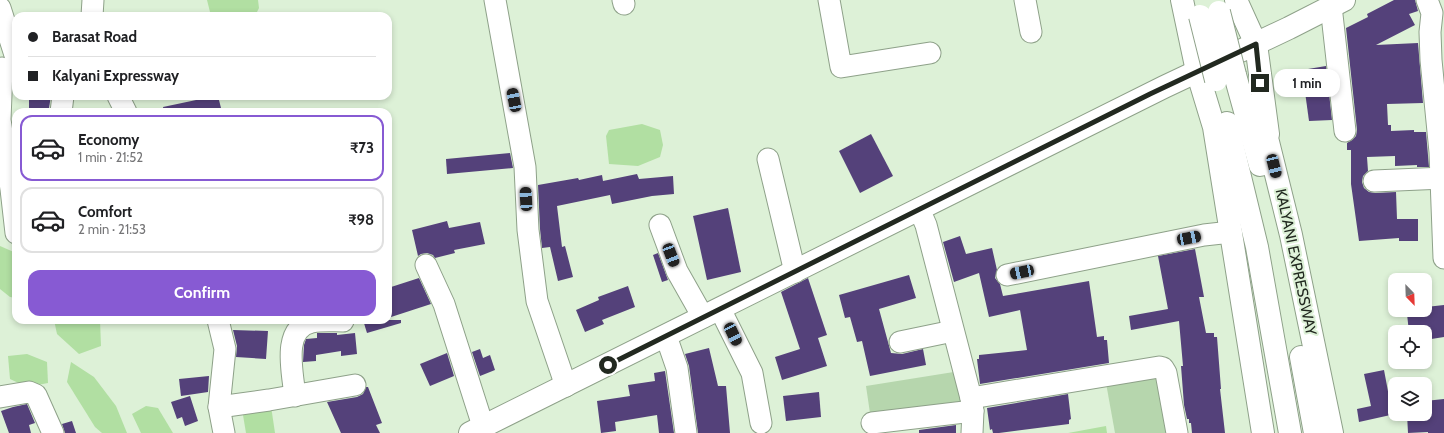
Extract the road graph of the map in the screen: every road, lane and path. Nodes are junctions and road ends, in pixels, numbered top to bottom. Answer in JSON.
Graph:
{"nodes":[{"id":1,"x":93,"y":0,"type":"edge"},
{"id":2,"x":495,"y":0,"type":"edge"},
{"id":3,"x":829,"y":0,"type":"edge"},
{"id":4,"x":1025,"y":0,"type":"edge"},
{"id":5,"x":1182,"y":0,"type":"edge"},
{"id":6,"x":1427,"y":0,"type":"edge"},
{"id":7,"x":1338,"y":3,"type":"edge"},
{"id":8,"x":1214,"y":6,"type":"edge"},
{"id":9,"x":0,"y":8,"type":"edge"},
{"id":10,"x":92,"y":12,"type":"edge"},
{"id":11,"x":1032,"y":32,"type":"dead end"},
{"id":12,"x":1256,"y":44,"type":"junction"},
{"id":13,"x":930,"y":53,"type":"dead end"},
{"id":14,"x":1437,"y":60,"type":"edge"},
{"id":15,"x":8,"y":66,"type":"edge"},
{"id":16,"x":1216,"y":76,"type":"junction"},
{"id":17,"x":1345,"y":131,"type":"dead end"},
{"id":18,"x":768,"y":158,"type":"dead end"},
{"id":19,"x":1442,"y":178,"type":"edge"},
{"id":20,"x":1374,"y":181,"type":"dead end"},
{"id":21,"x":12,"y":198,"type":"edge"},
{"id":22,"x":920,"y":209,"type":"junction"},
{"id":23,"x":1443,"y":222,"type":"edge"},
{"id":24,"x":660,"y":225,"type":"dead end"},
{"id":25,"x":1231,"y":232,"type":"junction"},
{"id":26,"x":1444,"y":258,"type":"edge"},
{"id":27,"x":426,"y":265,"type":"dead end"},
{"id":28,"x":795,"y":272,"type":"junction"},
{"id":29,"x":1007,"y":275,"type":"dead end"},
{"id":30,"x":712,"y":313,"type":"junction"},
{"id":31,"x":219,"y":324,"type":"edge"},
{"id":32,"x":306,"y":324,"type":"edge"},
{"id":33,"x":953,"y":331,"type":"junction"},
{"id":34,"x":666,"y":336,"type":"junction"},
{"id":35,"x":900,"y":342,"type":"dead end"},
{"id":36,"x":355,"y":385,"type":"dead end"},
{"id":37,"x":566,"y":386,"type":"junction"},
{"id":38,"x":295,"y":396,"type":"junction"},
{"id":39,"x":0,"y":397,"type":"edge"},
{"id":40,"x":972,"y":404,"type":"junction"},
{"id":41,"x":219,"y":406,"type":"junction"},
{"id":42,"x":761,"y":423,"type":"dead end"},
{"id":43,"x":872,"y":423,"type":"dead end"},
{"id":44,"x":476,"y":430,"type":"edge"},
{"id":45,"x":53,"y":433,"type":"edge"},
{"id":46,"x":224,"y":433,"type":"edge"},
{"id":47,"x":686,"y":433,"type":"edge"},
{"id":48,"x":972,"y":433,"type":"edge"},
{"id":49,"x":1177,"y":433,"type":"edge"},
{"id":50,"x":1263,"y":433,"type":"edge"},
{"id":51,"x":1290,"y":433,"type":"edge"},
{"id":52,"x":1315,"y":433,"type":"edge"},
{"id":53,"x":1332,"y":433,"type":"edge"}],
"edges":[{"from":1,"to":10,"type":"street"},
{"from":2,"to":37,"type":"street"},
{"from":3,"to":13,"type":"street"},
{"from":4,"to":11,"type":"street"},
{"from":5,"to":16,"type":"main road"},
{"from":6,"to":14,"type":"street"},
{"from":7,"to":12,"type":"main road"},
{"from":7,"to":17,"type":"street"},
{"from":8,"to":12,"type":"main road","name":"KALYANI EXPRESSWAY"},
{"from":8,"to":16,"type":"main road","bridge":true},
{"from":9,"to":15,"type":"street"},
{"from":12,"to":16,"type":"main road"},
{"from":12,"to":53,"type":"main road","name":"KALYANI EXPRESSWAY"},
{"from":14,"to":19,"type":"street"},
{"from":15,"to":21,"type":"street"},
{"from":16,"to":22,"type":"main road"},
{"from":16,"to":25,"type":"main road"},
{"from":16,"to":51,"type":"main road"},
{"from":16,"to":52,"type":"main road"},
{"from":18,"to":28,"type":"street"},
{"from":19,"to":20,"type":"street"},
{"from":19,"to":23,"type":"street"},
{"from":22,"to":28,"type":"main road"},
{"from":22,"to":33,"type":"street"},
{"from":23,"to":26,"type":"street"},
{"from":24,"to":30,"type":"street"},
{"from":25,"to":29,"type":"street"},
{"from":25,"to":50,"type":"main road"},
{"from":27,"to":44,"type":"street"},
{"from":28,"to":30,"type":"main road"},
{"from":30,"to":34,"type":"main road"},
{"from":30,"to":42,"type":"street"},
{"from":31,"to":41,"type":"street"},
{"from":32,"to":38,"type":"street"},
{"from":33,"to":35,"type":"street"},
{"from":33,"to":40,"type":"street"},
{"from":34,"to":37,"type":"main road"},
{"from":34,"to":47,"type":"street"},
{"from":36,"to":38,"type":"street"},
{"from":37,"to":44,"type":"main road"},
{"from":38,"to":41,"type":"street"},
{"from":39,"to":45,"type":"street"},
{"from":40,"to":43,"type":"street"},
{"from":40,"to":48,"type":"street"},
{"from":40,"to":49,"type":"street"},
{"from":41,"to":46,"type":"street"}]}
